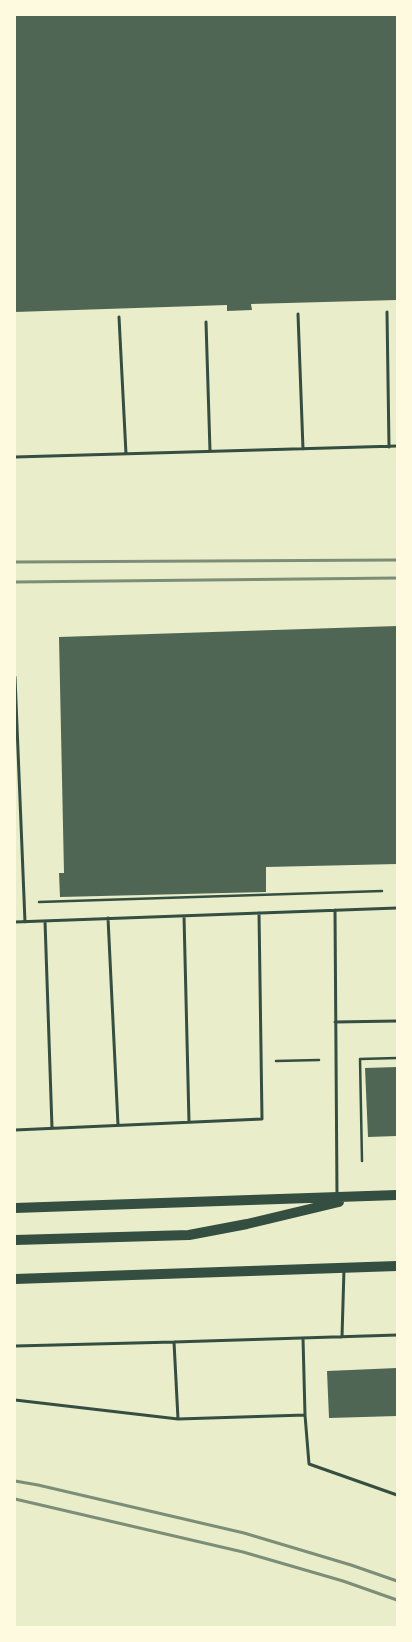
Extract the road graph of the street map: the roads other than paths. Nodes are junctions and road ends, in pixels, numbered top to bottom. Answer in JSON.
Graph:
{"nodes":[{"id":1,"x":387,"y":312,"type":"dead end"},
{"id":2,"x":298,"y":314,"type":"dead end"},
{"id":3,"x":119,"y":317,"type":"dead end"},
{"id":4,"x":206,"y":322,"type":"dead end"},
{"id":5,"x":397,"y":446,"type":"edge"},
{"id":6,"x":390,"y":447,"type":"junction"},
{"id":7,"x":303,"y":449,"type":"junction"},
{"id":8,"x":210,"y":451,"type":"junction"},
{"id":9,"x":126,"y":454,"type":"junction"},
{"id":10,"x":15,"y":457,"type":"edge"},
{"id":11,"x":15,"y":677,"type":"edge"},
{"id":12,"x":397,"y":908,"type":"edge"},
{"id":13,"x":335,"y":910,"type":"junction"},
{"id":14,"x":259,"y":913,"type":"junction"},
{"id":15,"x":184,"y":916,"type":"junction"},
{"id":16,"x":108,"y":918,"type":"junction"},
{"id":17,"x":45,"y":921,"type":"junction"},
{"id":18,"x":15,"y":922,"type":"edge"},
{"id":19,"x":25,"y":922,"type":"junction"},
{"id":20,"x":397,"y":1021,"type":"edge"},
{"id":21,"x":335,"y":1022,"type":"junction"},
{"id":22,"x":189,"y":1122,"type":"junction"},
{"id":23,"x":118,"y":1125,"type":"junction"},
{"id":24,"x":52,"y":1128,"type":"junction"},
{"id":25,"x":15,"y":1130,"type":"edge"},
{"id":26,"x":397,"y":1195,"type":"edge"},
{"id":27,"x":337,"y":1200,"type":"junction"},
{"id":28,"x":15,"y":1208,"type":"edge"},
{"id":29,"x":15,"y":1240,"type":"edge"},
{"id":30,"x":397,"y":1266,"type":"edge"},
{"id":31,"x":344,"y":1267,"type":"junction"},
{"id":32,"x":15,"y":1279,"type":"edge"},
{"id":33,"x":397,"y":1335,"type":"edge"},
{"id":34,"x":342,"y":1337,"type":"junction"},
{"id":35,"x":303,"y":1338,"type":"junction"},
{"id":36,"x":174,"y":1342,"type":"junction"},
{"id":37,"x":15,"y":1346,"type":"edge"},
{"id":38,"x":15,"y":1400,"type":"edge"},
{"id":39,"x":305,"y":1415,"type":"junction"},
{"id":40,"x":178,"y":1419,"type":"junction"},
{"id":41,"x":397,"y":1494,"type":"edge"}],
"edges":[{"from":1,"to":6,"type":"lane"},
{"from":2,"to":7,"type":"lane"},
{"from":3,"to":9,"type":"lane"},
{"from":4,"to":8,"type":"lane"},
{"from":5,"to":6,"type":"lane"},
{"from":6,"to":7,"type":"lane"},
{"from":7,"to":8,"type":"lane"},
{"from":8,"to":9,"type":"lane"},
{"from":9,"to":10,"type":"lane"},
{"from":11,"to":19,"type":"lane"},
{"from":12,"to":13,"type":"lane"},
{"from":13,"to":14,"type":"lane"},
{"from":13,"to":21,"type":"lane"},
{"from":14,"to":15,"type":"lane"},
{"from":14,"to":22,"type":"lane"},
{"from":15,"to":16,"type":"lane"},
{"from":15,"to":22,"type":"lane"},
{"from":16,"to":17,"type":"lane"},
{"from":16,"to":23,"type":"lane"},
{"from":17,"to":19,"type":"lane"},
{"from":17,"to":24,"type":"lane"},
{"from":18,"to":19,"type":"lane"},
{"from":20,"to":21,"type":"lane"},
{"from":21,"to":27,"type":"lane"},
{"from":22,"to":23,"type":"lane"},
{"from":23,"to":24,"type":"lane"},
{"from":24,"to":25,"type":"lane"},
{"from":26,"to":27,"type":"main road"},
{"from":27,"to":28,"type":"main road"},
{"from":27,"to":29,"type":"main road"},
{"from":30,"to":31,"type":"main road"},
{"from":31,"to":32,"type":"main road"},
{"from":31,"to":34,"type":"lane"},
{"from":33,"to":34,"type":"lane"},
{"from":34,"to":35,"type":"lane"},
{"from":35,"to":36,"type":"lane"},
{"from":35,"to":39,"type":"lane"},
{"from":36,"to":37,"type":"lane"},
{"from":36,"to":40,"type":"lane"},
{"from":38,"to":40,"type":"lane"},
{"from":39,"to":40,"type":"lane"},
{"from":39,"to":41,"type":"lane"}]}
